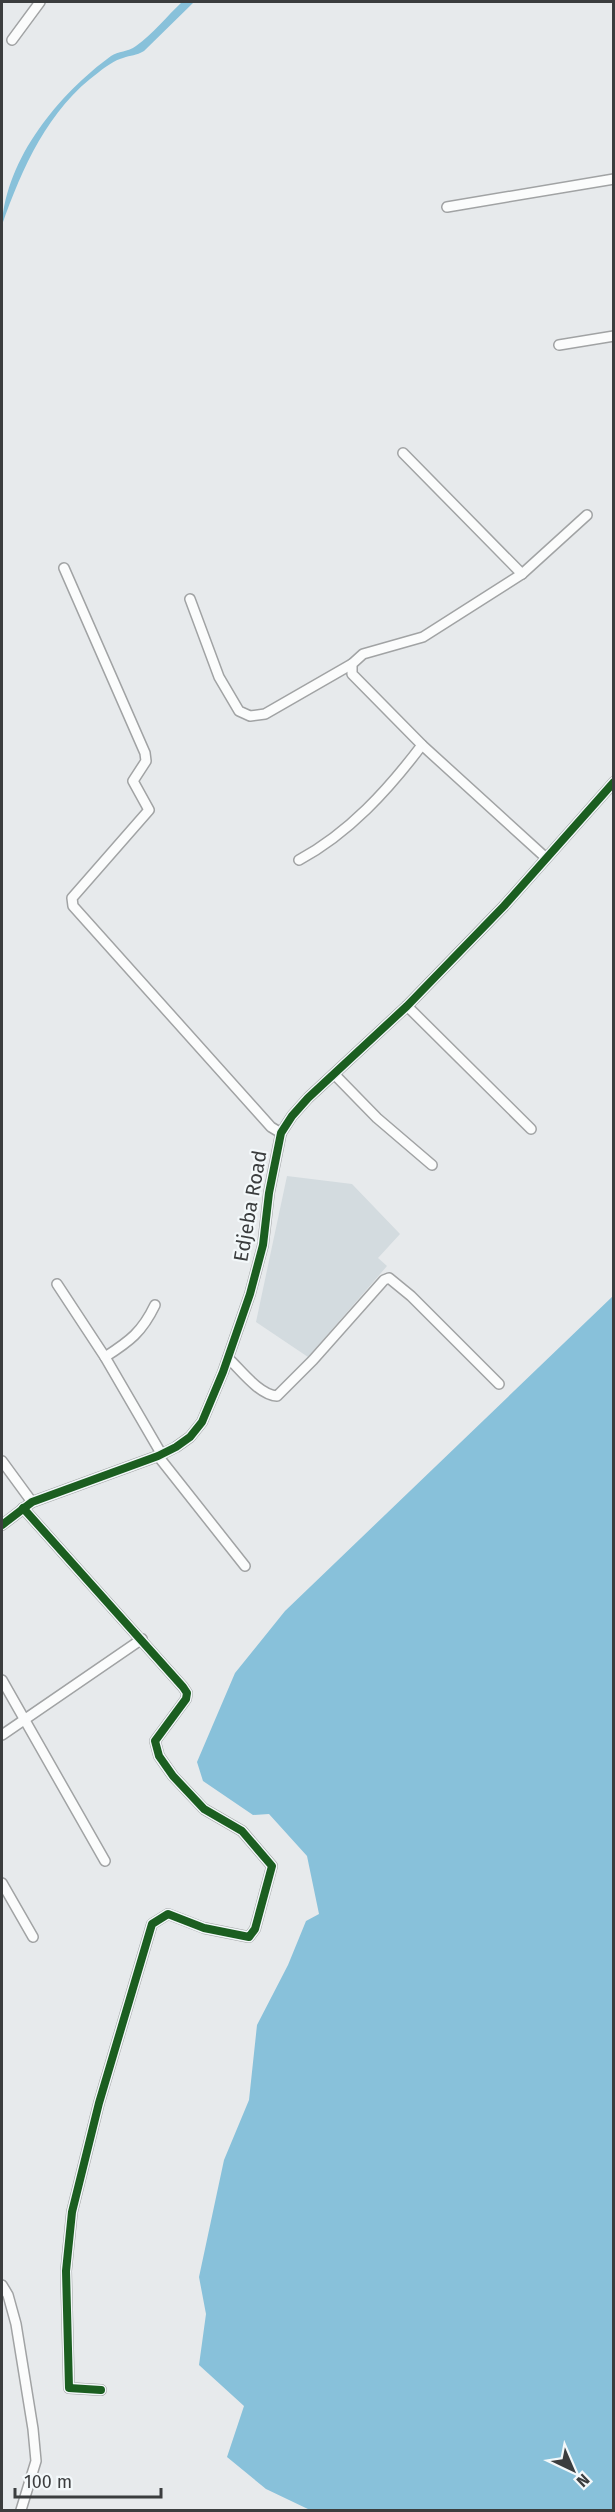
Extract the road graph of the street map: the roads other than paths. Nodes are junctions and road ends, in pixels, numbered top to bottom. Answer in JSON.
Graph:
{"nodes":[{"id":1,"x":40,"y":2,"type":"edge"},
{"id":2,"x":12,"y":40,"type":"dead end"},
{"id":3,"x":614,"y":178,"type":"edge"},
{"id":4,"x":447,"y":207,"type":"dead end"},
{"id":5,"x":614,"y":336,"type":"edge"},
{"id":6,"x":559,"y":345,"type":"dead end"},
{"id":7,"x":403,"y":453,"type":"dead end"},
{"id":8,"x":587,"y":515,"type":"dead end"},
{"id":9,"x":64,"y":568,"type":"dead end"},
{"id":10,"x":522,"y":574,"type":"junction"},
{"id":11,"x":190,"y":599,"type":"dead end"},
{"id":12,"x":352,"y":664,"type":"junction"},
{"id":13,"x":422,"y":745,"type":"junction"},
{"id":14,"x":614,"y":782,"type":"edge"},
{"id":15,"x":545,"y":857,"type":"junction"},
{"id":16,"x":299,"y":860,"type":"dead end"},
{"id":17,"x":407,"y":1006,"type":"junction"},
{"id":18,"x":335,"y":1075,"type":"junction"},
{"id":19,"x":531,"y":1129,"type":"dead end"},
{"id":20,"x":281,"y":1133,"type":"junction"},
{"id":21,"x":432,"y":1165,"type":"dead end"},
{"id":22,"x":57,"y":1284,"type":"dead end"},
{"id":23,"x":155,"y":1305,"type":"dead end"},
{"id":24,"x":105,"y":1358,"type":"junction"},
{"id":25,"x":228,"y":1358,"type":"junction"},
{"id":26,"x":499,"y":1384,"type":"dead end"},
{"id":27,"x":160,"y":1456,"type":"junction"},
{"id":28,"x":2,"y":1461,"type":"edge"},
{"id":29,"x":32,"y":1502,"type":"junction"},
{"id":30,"x":23,"y":1508,"type":"junction"},
{"id":31,"x":2,"y":1526,"type":"edge"},
{"id":32,"x":244,"y":1566,"type":"dead end"},
{"id":33,"x":142,"y":1639,"type":"junction"},
{"id":34,"x":2,"y":1680,"type":"edge"},
{"id":35,"x":25,"y":1718,"type":"junction"},
{"id":36,"x":2,"y":1735,"type":"edge"},
{"id":37,"x":105,"y":1862,"type":"dead end"},
{"id":38,"x":2,"y":1883,"type":"edge"},
{"id":39,"x":33,"y":1937,"type":"dead end"},
{"id":40,"x":2,"y":2285,"type":"edge"},
{"id":41,"x":101,"y":2390,"type":"dead end"},
{"id":42,"x":21,"y":2511,"type":"edge"}],
"edges":[{"from":1,"to":2,"type":"street"},
{"from":3,"to":4,"type":"street"},
{"from":5,"to":6,"type":"street"},
{"from":7,"to":10,"type":"street"},
{"from":8,"to":10,"type":"street"},
{"from":9,"to":20,"type":"street"},
{"from":10,"to":12,"type":"street"},
{"from":11,"to":12,"type":"street"},
{"from":12,"to":13,"type":"street"},
{"from":13,"to":15,"type":"street"},
{"from":13,"to":16,"type":"street"},
{"from":14,"to":15,"type":"street","name":"Edjeba Road"},
{"from":15,"to":17,"type":"street","name":"Edjeba Road"},
{"from":17,"to":18,"type":"street","name":"Edjeba Road"},
{"from":17,"to":19,"type":"street"},
{"from":18,"to":20,"type":"street","name":"Edjeba Road"},
{"from":18,"to":21,"type":"street"},
{"from":20,"to":25,"type":"street","name":"Edjeba Road"},
{"from":22,"to":24,"type":"street"},
{"from":23,"to":24,"type":"street"},
{"from":24,"to":27,"type":"street"},
{"from":25,"to":26,"type":"street"},
{"from":25,"to":27,"type":"street","name":"Edjeba Road"},
{"from":27,"to":29,"type":"street","name":"Edjeba Road"},
{"from":27,"to":32,"type":"street"},
{"from":28,"to":29,"type":"street"},
{"from":29,"to":30,"type":"street","name":"Edjeba Road"},
{"from":30,"to":31,"type":"street","name":"Edjeba Road"},
{"from":30,"to":33,"type":"street"},
{"from":33,"to":35,"type":"street"},
{"from":33,"to":41,"type":"street"},
{"from":34,"to":35,"type":"street"},
{"from":35,"to":36,"type":"street"},
{"from":35,"to":37,"type":"street"},
{"from":38,"to":39,"type":"street"},
{"from":40,"to":42,"type":"street"}]}
